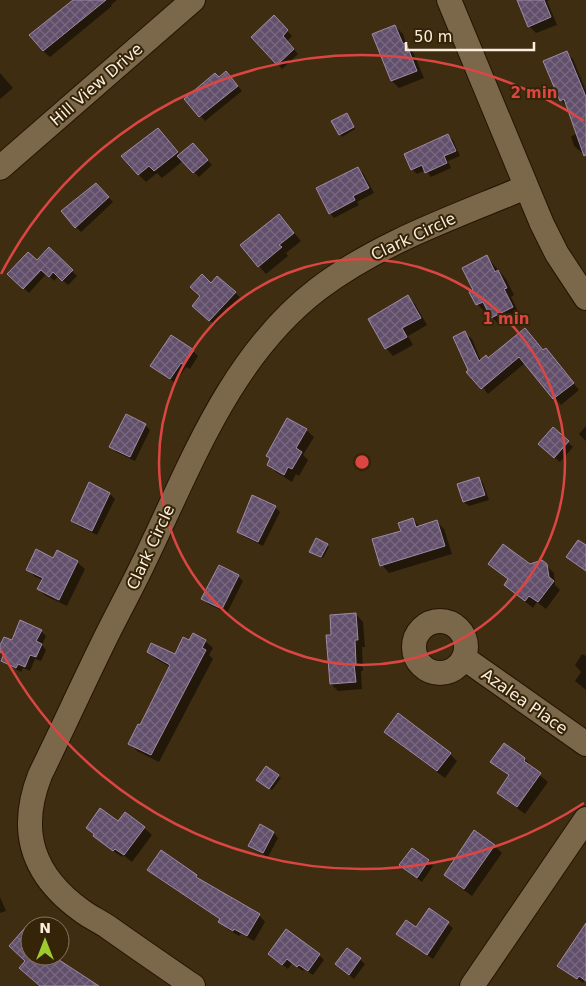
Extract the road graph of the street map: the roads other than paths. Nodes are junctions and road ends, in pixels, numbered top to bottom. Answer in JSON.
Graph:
{"nodes":[{"id":1,"x":193,"y":0,"type":"edge"},
{"id":2,"x":449,"y":0,"type":"edge"},
{"id":3,"x":0,"y":168,"type":"edge"},
{"id":4,"x":526,"y":188,"type":"junction"},
{"id":5,"x":586,"y":298,"type":"edge"},
{"id":6,"x":464,"y":658,"type":"dead end"},
{"id":7,"x":586,"y":744,"type":"edge"},
{"id":8,"x":586,"y":819,"type":"edge"},
{"id":9,"x":193,"y":986,"type":"edge"},
{"id":10,"x":472,"y":986,"type":"edge"}],
"edges":[{"from":1,"to":3,"type":"street","name":"Hill View Drive"},
{"from":2,"to":4,"type":"street"},
{"from":4,"to":5,"type":"street"},
{"from":4,"to":9,"type":"street","name":"Clark Circle"},
{"from":6,"to":7,"type":"street","name":"Azalea Place"},
{"from":8,"to":10,"type":"street"}]}
